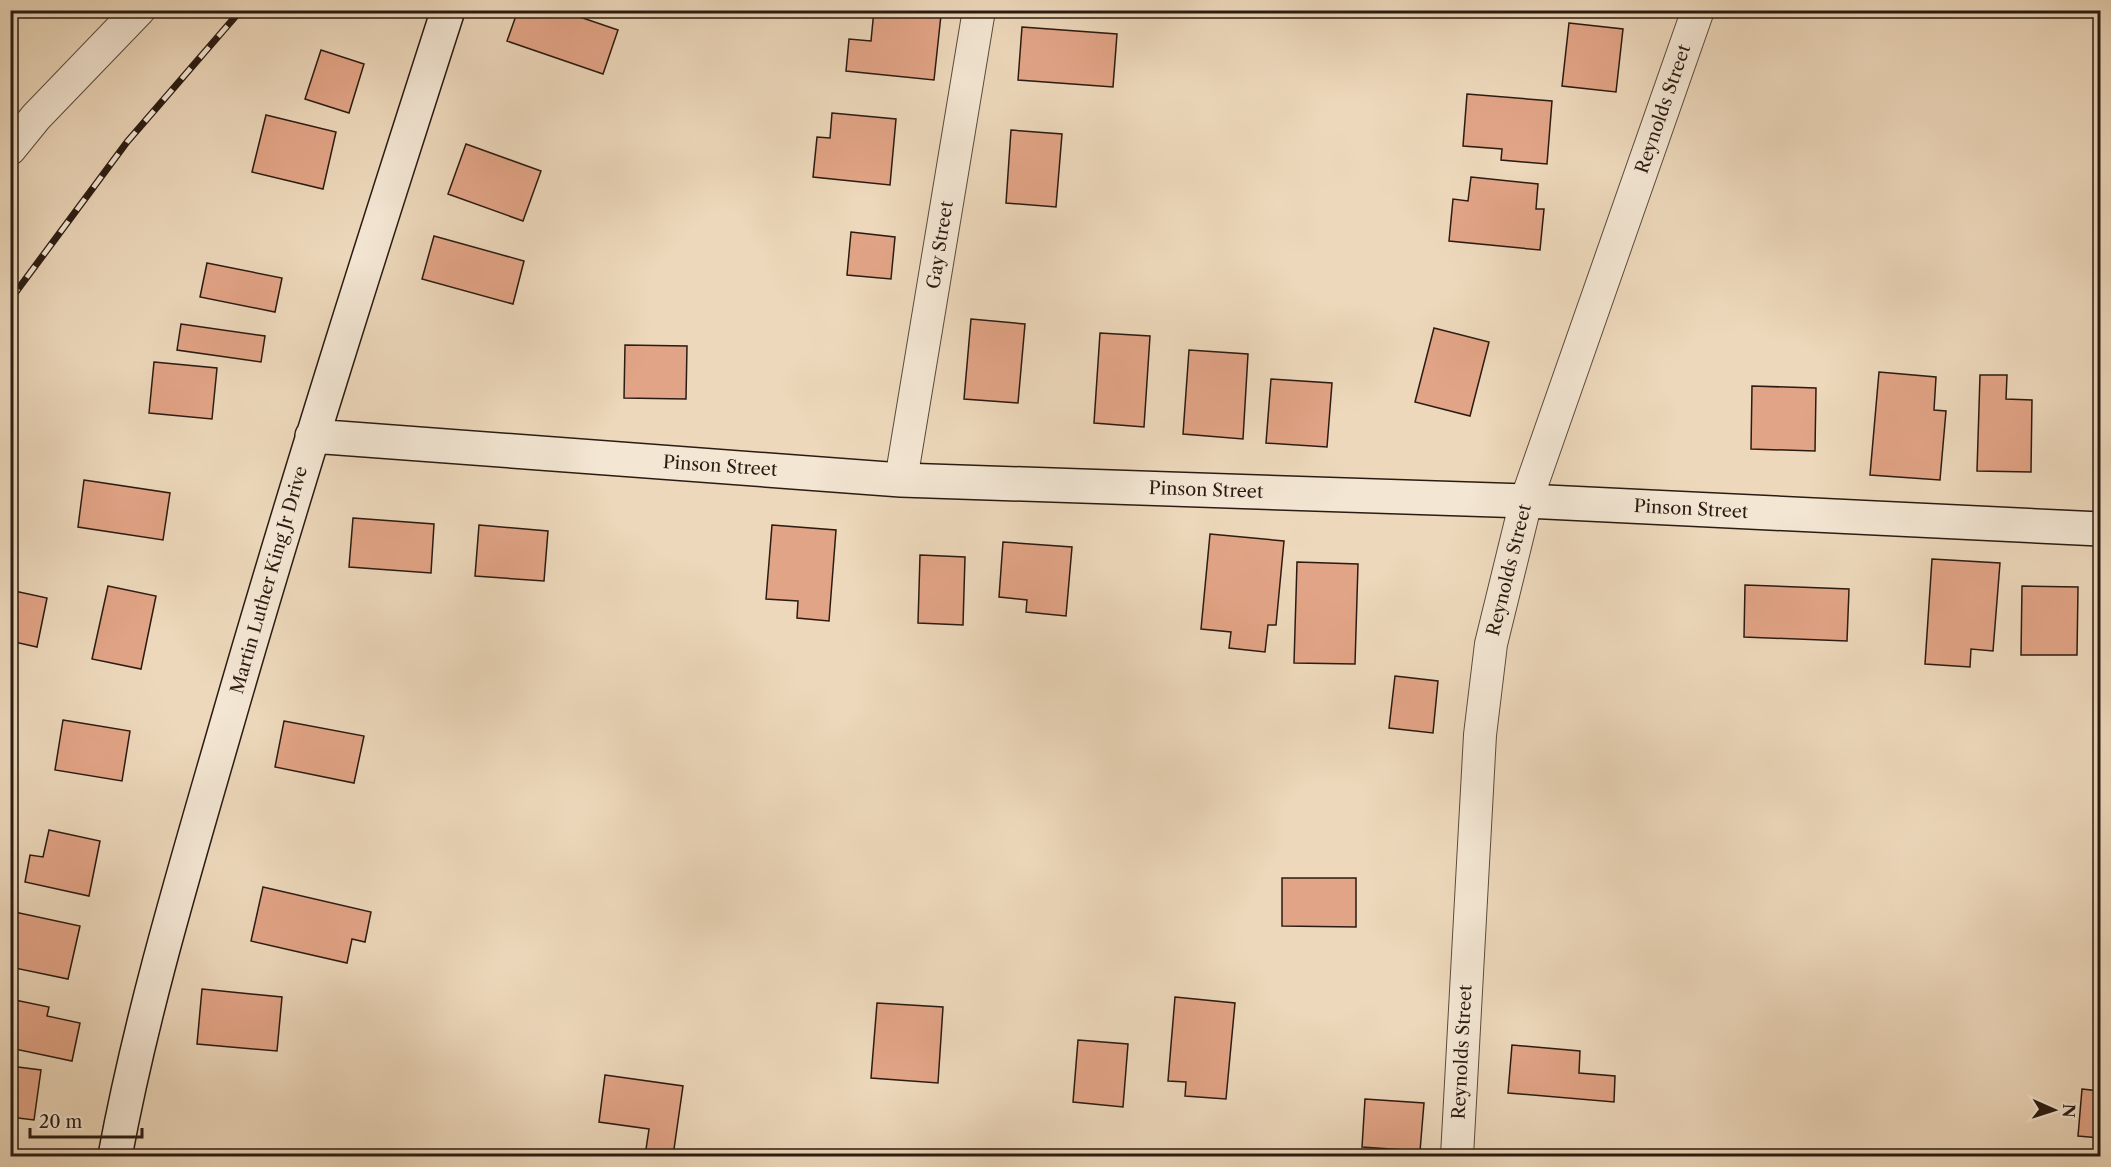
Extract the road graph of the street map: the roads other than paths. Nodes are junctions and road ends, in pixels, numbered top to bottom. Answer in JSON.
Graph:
{"nodes":[{"id":1,"x":139,"y":10,"type":"edge"},
{"id":2,"x":448,"y":10,"type":"edge"},
{"id":3,"x":979,"y":10,"type":"edge"},
{"id":4,"x":1698,"y":10,"type":"edge"},
{"id":5,"x":10,"y":149,"type":"edge"},
{"id":6,"x":312,"y":436,"type":"junction"},
{"id":7,"x":901,"y":480,"type":"junction"},
{"id":8,"x":1526,"y":501,"type":"junction"},
{"id":9,"x":2100,"y":529,"type":"edge"},
{"id":10,"x":115,"y":1156,"type":"edge"},
{"id":11,"x":1457,"y":1156,"type":"edge"}],
"edges":[{"from":1,"to":5,"type":"street"},
{"from":2,"to":6,"type":"street","name":"Martin Luther King Jr Drive"},
{"from":3,"to":7,"type":"street","name":"Gay Street"},
{"from":4,"to":8,"type":"street","name":"Reynolds Street"},
{"from":6,"to":7,"type":"street","name":"Pinson Street"},
{"from":6,"to":10,"type":"street","name":"Martin Luther King Jr Drive"},
{"from":7,"to":8,"type":"street","name":"Pinson Street"},
{"from":8,"to":9,"type":"street","name":"Pinson Street"},
{"from":8,"to":11,"type":"street","name":"Reynolds Street"}]}
